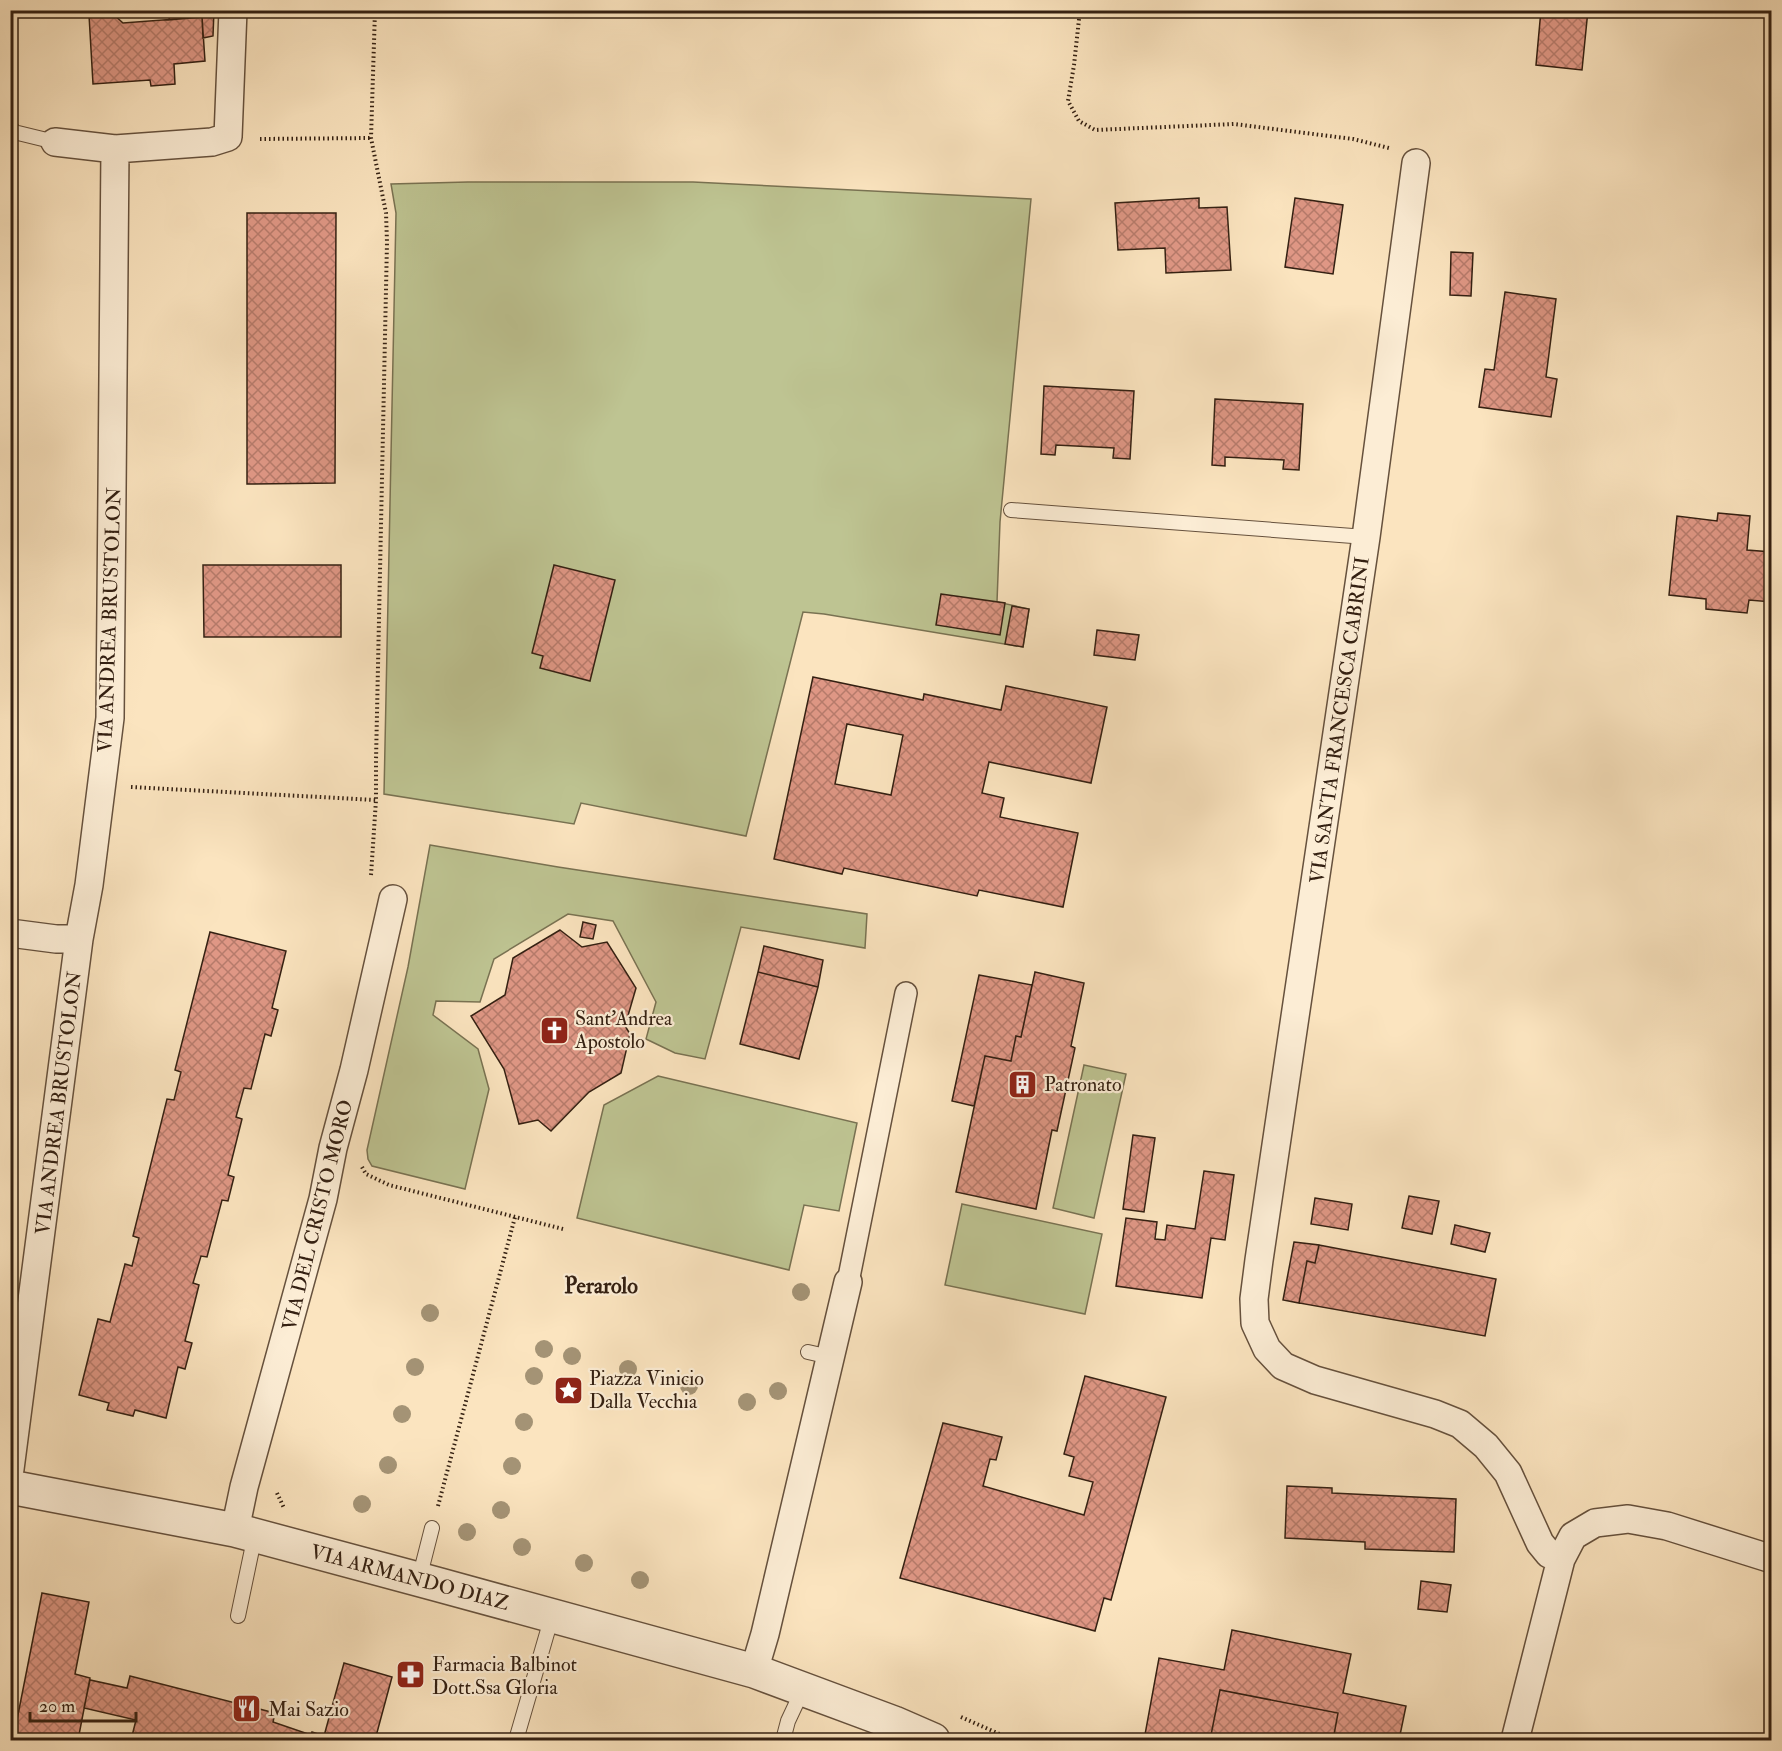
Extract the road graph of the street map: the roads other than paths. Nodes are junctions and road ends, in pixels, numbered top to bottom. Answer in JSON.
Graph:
{"nodes":[{"id":1,"x":233,"y":10,"type":"edge"},
{"id":2,"x":10,"y":126,"type":"edge"},
{"id":3,"x":55,"y":142,"type":"joint"},
{"id":4,"x":116,"y":149,"type":"junction"},
{"id":5,"x":1416,"y":163,"type":"road end"},
{"id":6,"x":1011,"y":510,"type":"dead end"},
{"id":7,"x":1366,"y":537,"type":"junction"},
{"id":8,"x":393,"y":899,"type":"dead end"},
{"id":9,"x":10,"y":933,"type":"edge"},
{"id":10,"x":79,"y":939,"type":"junction"},
{"id":11,"x":906,"y":993,"type":"dead end"},
{"id":12,"x":848,"y":1282,"type":"joint"},
{"id":13,"x":10,"y":1469,"type":"edge"},
{"id":14,"x":10,"y":1487,"type":"edge"},
{"id":15,"x":432,"y":1528,"type":"road end"},
{"id":16,"x":245,"y":1533,"type":"junction"},
{"id":17,"x":1561,"y":1559,"type":"junction"},
{"id":18,"x":1772,"y":1559,"type":"edge"},
{"id":19,"x":419,"y":1579,"type":"junction"},
{"id":20,"x":238,"y":1616,"type":"dead end"},
{"id":21,"x":552,"y":1616,"type":"junction"},
{"id":22,"x":754,"y":1671,"type":"junction"},
{"id":23,"x":803,"y":1689,"type":"junction"},
{"id":24,"x":516,"y":1740,"type":"edge"},
{"id":25,"x":783,"y":1740,"type":"edge"},
{"id":26,"x":933,"y":1740,"type":"edge"},
{"id":27,"x":1515,"y":1740,"type":"edge"}],
"edges":[{"from":1,"to":4,"type":"street"},
{"from":2,"to":3,"type":"lane"},
{"from":3,"to":4,"type":"street"},
{"from":4,"to":10,"type":"street","name":"VIA ANDREA BRUSTOLON"},
{"from":5,"to":7,"type":"street","name":"VIA SANTA FRANCESCA CABRINI"},
{"from":6,"to":7,"type":"lane"},
{"from":7,"to":17,"type":"street","name":"VIA SANTA FRANCESCA CABRINI"},
{"from":8,"to":16,"type":"street","name":"VIA DEL CRISTO MORO"},
{"from":9,"to":10,"type":"street"},
{"from":10,"to":13,"type":"street","name":"VIA ANDREA BRUSTOLON"},
{"from":11,"to":12,"type":"street"},
{"from":12,"to":22,"type":"street"},
{"from":14,"to":16,"type":"street","name":"VIA ARMANDO DIAZ"},
{"from":15,"to":19,"type":"lane"},
{"from":16,"to":19,"type":"street","name":"VIA ARMANDO DIAZ"},
{"from":16,"to":20,"type":"lane"},
{"from":17,"to":18,"type":"street"},
{"from":17,"to":27,"type":"street"},
{"from":19,"to":21,"type":"street","name":"VIA ARMANDO DIAZ"},
{"from":21,"to":22,"type":"street","name":"VIA ARMANDO DIAZ"},
{"from":21,"to":24,"type":"lane"},
{"from":22,"to":23,"type":"street","name":"VIA ARMANDO DIAZ"},
{"from":23,"to":25,"type":"lane"},
{"from":23,"to":26,"type":"street","name":"VIA ARMANDO DIAZ"}]}
